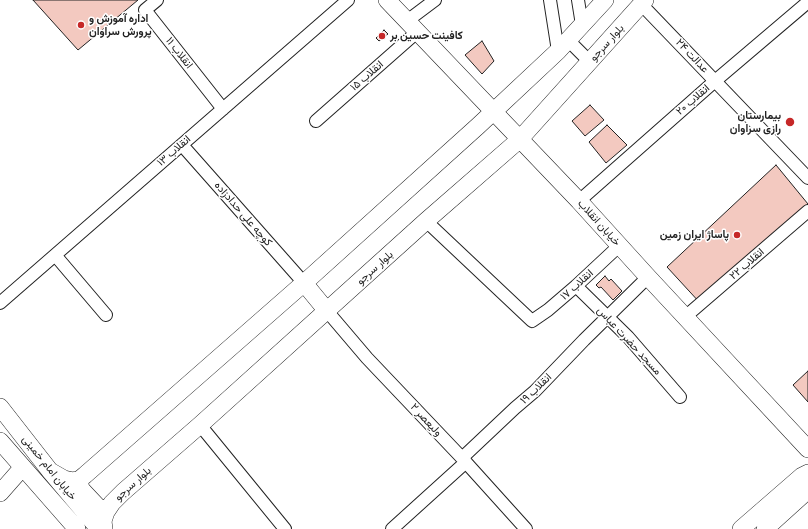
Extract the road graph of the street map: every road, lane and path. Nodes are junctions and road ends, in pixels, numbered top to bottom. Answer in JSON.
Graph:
{"nodes":[{"id":1,"x":157,"y":0,"type":"edge"},
{"id":2,"x":348,"y":0,"type":"edge"},
{"id":3,"x":387,"y":0,"type":"edge"},
{"id":4,"x":436,"y":0,"type":"edge"},
{"id":5,"x":550,"y":0,"type":"edge"},
{"id":6,"x":578,"y":0,"type":"edge"},
{"id":7,"x":605,"y":0,"type":"edge"},
{"id":8,"x":643,"y":2,"type":"edge"},
{"id":9,"x":808,"y":2,"type":"edge"},
{"id":10,"x":582,"y":25,"type":"junction"},
{"id":11,"x":412,"y":27,"type":"junction"},
{"id":12,"x":563,"y":46,"type":"junction"},
{"id":13,"x":590,"y":62,"type":"junction"},
{"id":14,"x":715,"y":81,"type":"junction"},
{"id":15,"x":223,"y":109,"type":"junction"},
{"id":16,"x":494,"y":111,"type":"junction"},
{"id":17,"x":316,"y":120,"type":"dead end"},
{"id":18,"x":519,"y":140,"type":"junction"},
{"id":19,"x":182,"y":145,"type":"junction"},
{"id":20,"x":808,"y":178,"type":"edge"},
{"id":21,"x":579,"y":201,"type":"junction"},
{"id":22,"x":808,"y":211,"type":"edge"},
{"id":23,"x":426,"y":221,"type":"junction"},
{"id":24,"x":620,"y":245,"type":"junction"},
{"id":25,"x":55,"y":255,"type":"junction"},
{"id":26,"x":648,"y":278,"type":"junction"},
{"id":27,"x":304,"y":283,"type":"junction"},
{"id":28,"x":576,"y":286,"type":"junction"},
{"id":29,"x":0,"y":303,"type":"edge"},
{"id":30,"x":327,"y":311,"type":"junction"},
{"id":31,"x":106,"y":316,"type":"dead end"},
{"id":32,"x":685,"y":317,"type":"junction"},
{"id":33,"x":607,"y":318,"type":"junction"},
{"id":34,"x":680,"y":397,"type":"dead end"},
{"id":35,"x":0,"y":407,"type":"edge"},
{"id":36,"x":200,"y":426,"type":"junction"},
{"id":37,"x":0,"y":442,"type":"edge"},
{"id":38,"x":808,"y":449,"type":"edge"},
{"id":39,"x":464,"y":460,"type":"junction"},
{"id":40,"x":22,"y":468,"type":"junction"},
{"id":41,"x":50,"y":471,"type":"junction"},
{"id":42,"x":808,"y":473,"type":"edge"},
{"id":43,"x":79,"y":480,"type":"junction"},
{"id":44,"x":808,"y":490,"type":"edge"},
{"id":45,"x":0,"y":493,"type":"edge"},
{"id":46,"x":106,"y":512,"type":"junction"},
{"id":47,"x":77,"y":529,"type":"edge"},
{"id":48,"x":99,"y":529,"type":"edge"},
{"id":49,"x":104,"y":529,"type":"edge"},
{"id":50,"x":285,"y":529,"type":"edge"},
{"id":51,"x":392,"y":529,"type":"edge"},
{"id":52,"x":526,"y":529,"type":"edge"},
{"id":53,"x":741,"y":529,"type":"edge"},
{"id":54,"x":765,"y":529,"type":"edge"}],
"edges":[{"from":1,"to":15,"type":"street","name":"انقلاب ۱۱"},
{"from":2,"to":15,"type":"street","name":"انقلاب ۱۳"},
{"from":3,"to":11,"type":"street","name":"خیابان انقلاب"},
{"from":4,"to":11,"type":"street","name":"انقلاب ۱۵"},
{"from":5,"to":12,"type":"street"},
{"from":6,"to":10,"type":"street"},
{"from":7,"to":10,"type":"street"},
{"from":8,"to":13,"type":"street","name":"بلوار سرجو"},
{"from":8,"to":14,"type":"street","name":"عدالت ۲۴"},
{"from":9,"to":14,"type":"street","name":"انقلاب ۲۰"},
{"from":10,"to":12,"type":"street"},
{"from":11,"to":16,"type":"street","name":"خیابان انقلاب"},
{"from":11,"to":17,"type":"street","name":"انقلاب ۱۵"},
{"from":12,"to":13,"type":"street"},
{"from":12,"to":16,"type":"street"},
{"from":13,"to":18,"type":"street","name":"بلوار سرجو"},
{"from":14,"to":20,"type":"street","name":"عدالت ۲۴"},
{"from":14,"to":21,"type":"street","name":"انقلاب ۲۰"},
{"from":15,"to":19,"type":"street","name":"انقلاب ۱۳"},
{"from":16,"to":18,"type":"street","name":"خیابان انقلاب"},
{"from":16,"to":27,"type":"street"},
{"from":18,"to":21,"type":"street","name":"خیابان انقلاب"},
{"from":18,"to":23,"type":"street","name":"بلوار سرجو"},
{"from":19,"to":25,"type":"street","name":"انقلاب ۱۳"},
{"from":19,"to":27,"type":"street","name":"کوچه علی حدادزاده"},
{"from":21,"to":24,"type":"street","name":"خیابان انقلاب"},
{"from":22,"to":32,"type":"street","name":"انقلاب ۲۲"},
{"from":23,"to":28,"type":"street","name":"انقلاب ۱۷"},
{"from":23,"to":30,"type":"street","name":"بلوار سرجو"},
{"from":24,"to":26,"type":"street","name":"خیابان انقلاب"},
{"from":24,"to":28,"type":"street","name":"انقلاب ۱۷"},
{"from":25,"to":29,"type":"street","name":"انقلاب ۱۳"},
{"from":25,"to":31,"type":"street"},
{"from":26,"to":32,"type":"street","name":"خیابان انقلاب"},
{"from":26,"to":33,"type":"street","name":"انقلاب ۱۹"},
{"from":27,"to":30,"type":"street"},
{"from":27,"to":43,"type":"street"},
{"from":28,"to":33,"type":"street","name":"مسجد حضرت عباس"},
{"from":30,"to":36,"type":"street","name":"بلوار سرجو"},
{"from":30,"to":39,"type":"street","name":"ولیعصر ۲"},
{"from":32,"to":38,"type":"street","name":"خیابان انقلاب"},
{"from":33,"to":34,"type":"street","name":"مسجد حضرت عباس"},
{"from":33,"to":39,"type":"street","name":"انقلاب ۱۹"},
{"from":35,"to":41,"type":"street","name":"خیابان امام خمینی"},
{"from":36,"to":46,"type":"street","name":"بلوار سرجو"},
{"from":36,"to":50,"type":"street"},
{"from":37,"to":40,"type":"street","name":"خیابان امام خمینی"},
{"from":39,"to":51,"type":"street","name":"انقلاب ۱۹"},
{"from":39,"to":52,"type":"street","name":"ولیعصر ۲"},
{"from":40,"to":45,"type":"street"},
{"from":40,"to":47,"type":"street","name":"خیابان امام خمینی"},
{"from":41,"to":43,"type":"street"},
{"from":41,"to":48,"type":"street","name":"خیابان امام خمینی"},
{"from":42,"to":53,"type":"street"},
{"from":43,"to":46,"type":"street"},
{"from":44,"to":54,"type":"street"},
{"from":46,"to":49,"type":"street","name":"بلوار سرجو"}]}
